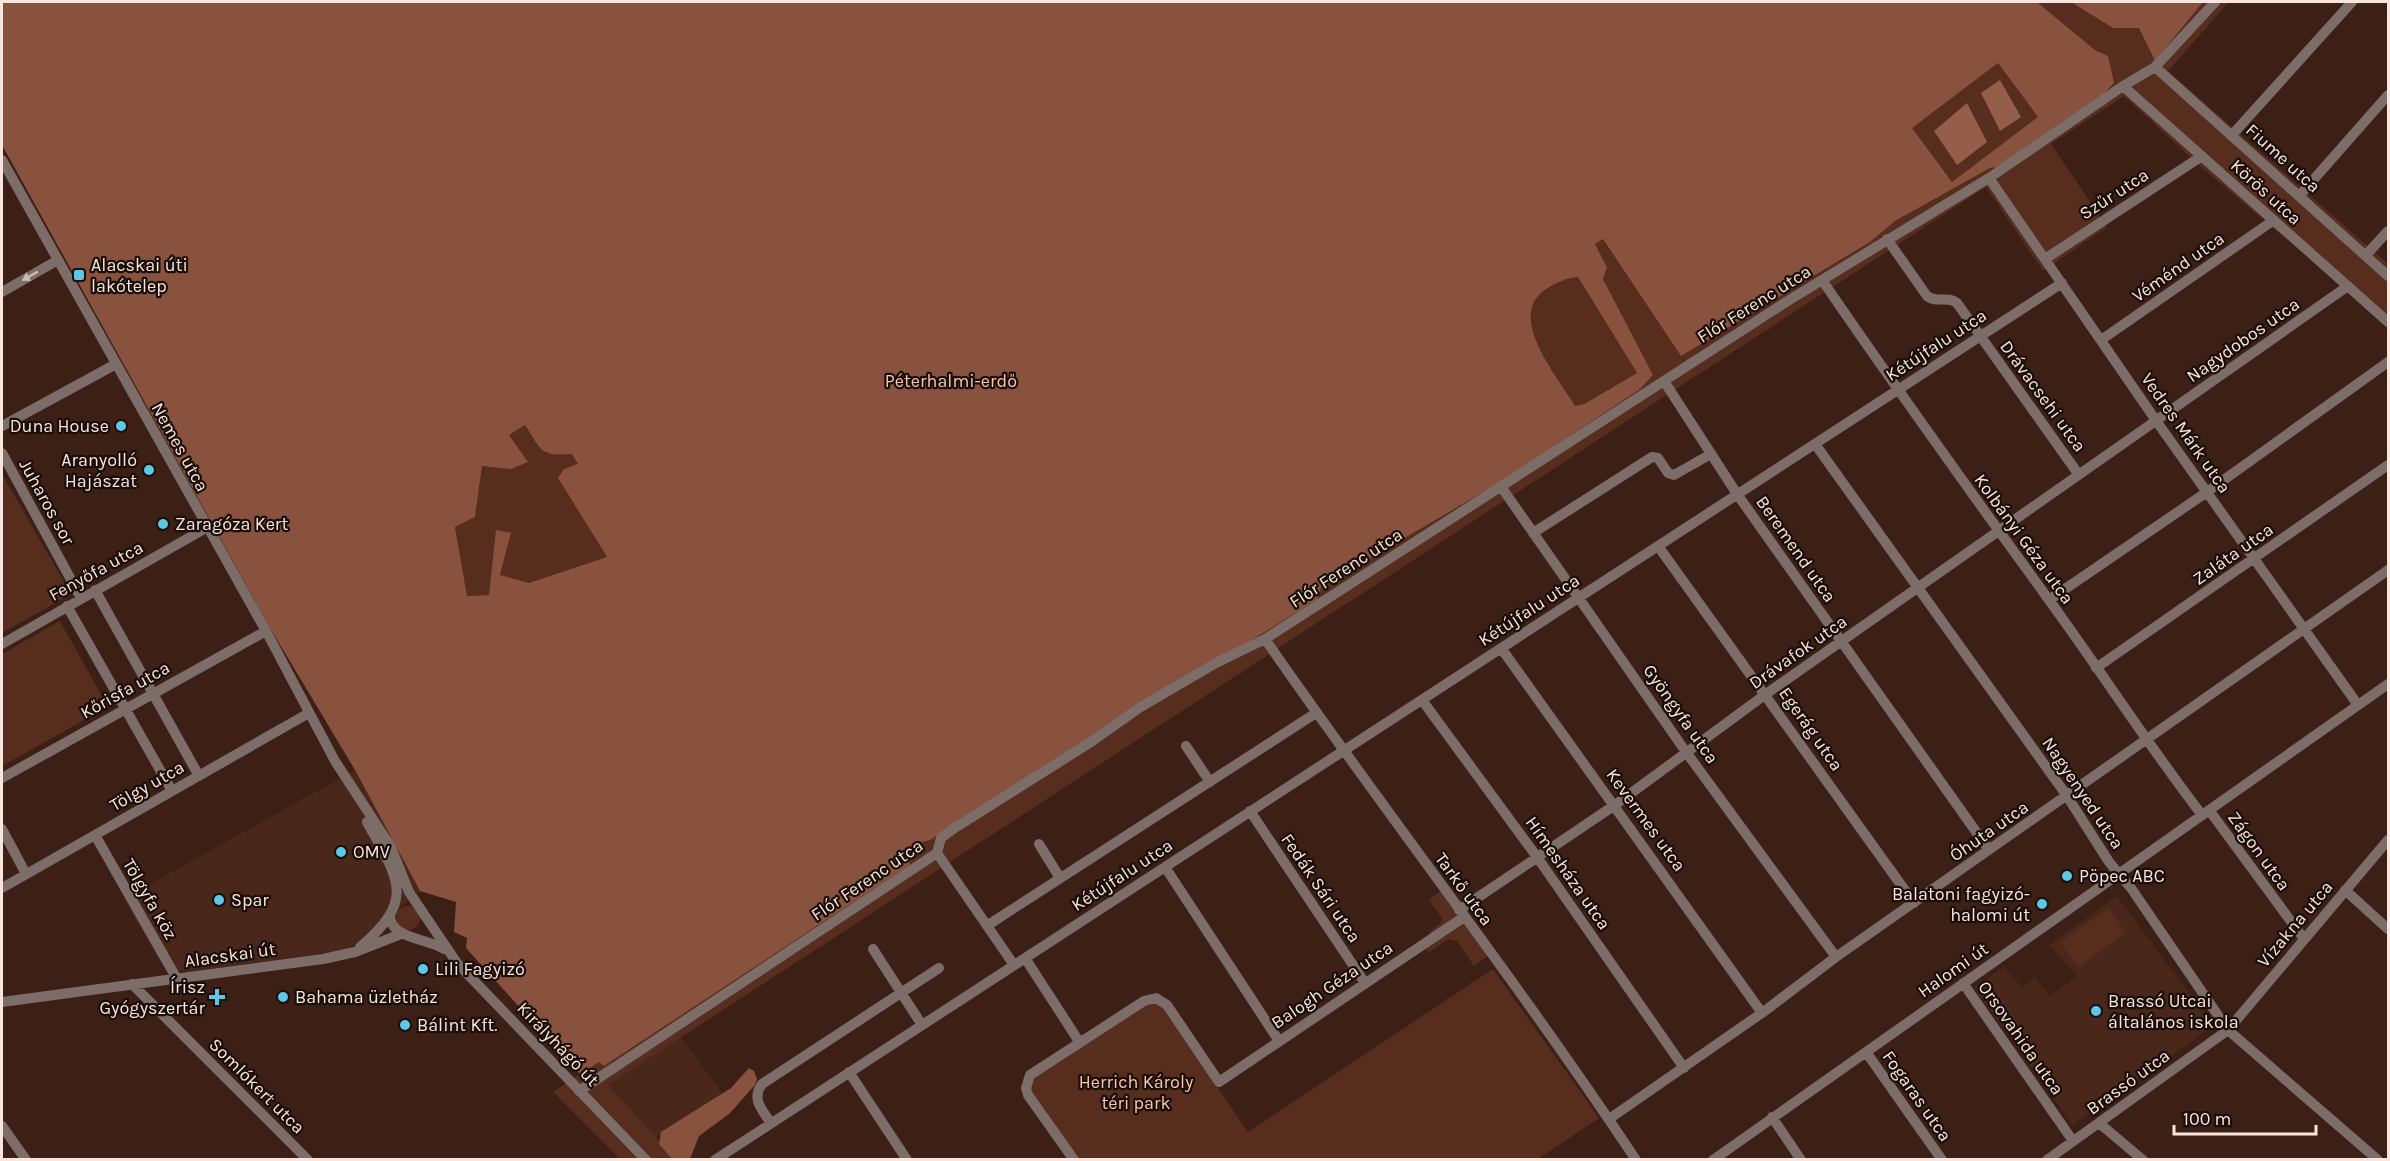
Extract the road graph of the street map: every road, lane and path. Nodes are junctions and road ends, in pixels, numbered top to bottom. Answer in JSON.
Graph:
{"nodes":[{"id":1,"x":2215,"y":2,"type":"edge"},
{"id":2,"x":2352,"y":2,"type":"edge"},
{"id":3,"x":2155,"y":68,"type":"junction"},
{"id":4,"x":2123,"y":86,"type":"junction"},
{"id":5,"x":2388,"y":95,"type":"edge"},
{"id":6,"x":2232,"y":135,"type":"junction"},
{"id":7,"x":2202,"y":156,"type":"junction"},
{"id":8,"x":2,"y":160,"type":"edge"},
{"id":9,"x":1989,"y":178,"type":"junction"},
{"id":10,"x":2300,"y":195,"type":"junction"},
{"id":11,"x":2274,"y":220,"type":"junction"},
{"id":12,"x":2388,"y":231,"type":"edge"},
{"id":13,"x":1887,"y":239,"type":"junction"},
{"id":14,"x":2366,"y":255,"type":"junction"},
{"id":15,"x":2045,"y":259,"type":"junction"},
{"id":16,"x":58,"y":260,"type":"junction"},
{"id":17,"x":2388,"y":276,"type":"edge"},
{"id":18,"x":1822,"y":280,"type":"junction"},
{"id":19,"x":2062,"y":283,"type":"junction"},
{"id":20,"x":2348,"y":286,"type":"junction"},
{"id":21,"x":2,"y":292,"type":"edge"},
{"id":22,"x":2388,"y":322,"type":"edge"},
{"id":23,"x":1980,"y":337,"type":"junction"},
{"id":24,"x":2101,"y":340,"type":"junction"},
{"id":25,"x":2388,"y":362,"type":"edge"},
{"id":26,"x":116,"y":364,"type":"junction"},
{"id":27,"x":1664,"y":381,"type":"junction"},
{"id":28,"x":1898,"y":390,"type":"junction"},
{"id":29,"x":2157,"y":422,"type":"junction"},
{"id":30,"x":2,"y":426,"type":"edge"},
{"id":31,"x":1815,"y":444,"type":"junction"},
{"id":32,"x":2,"y":453,"type":"edge"},
{"id":33,"x":1711,"y":454,"type":"junction"},
{"id":34,"x":2388,"y":465,"type":"edge"},
{"id":35,"x":2079,"y":475,"type":"junction"},
{"id":36,"x":1502,"y":488,"type":"junction"},
{"id":37,"x":2207,"y":492,"type":"junction"},
{"id":38,"x":1737,"y":494,"type":"junction"},
{"id":39,"x":206,"y":528,"type":"junction"},
{"id":40,"x":1997,"y":531,"type":"junction"},
{"id":41,"x":1533,"y":533,"type":"junction"},
{"id":42,"x":1658,"y":546,"type":"junction"},
{"id":43,"x":2256,"y":559,"type":"junction"},
{"id":44,"x":2388,"y":570,"type":"edge"},
{"id":45,"x":1917,"y":588,"type":"junction"},
{"id":46,"x":94,"y":590,"type":"junction"},
{"id":47,"x":1579,"y":597,"type":"junction"},
{"id":48,"x":81,"y":598,"type":"junction"},
{"id":49,"x":2049,"y":600,"type":"junction"},
{"id":50,"x":67,"y":606,"type":"junction"},
{"id":51,"x":2304,"y":629,"type":"junction"},
{"id":52,"x":266,"y":631,"type":"junction"},
{"id":53,"x":1265,"y":639,"type":"junction"},
{"id":54,"x":1841,"y":642,"type":"junction"},
{"id":55,"x":2,"y":644,"type":"edge"},
{"id":56,"x":1501,"y":648,"type":"junction"},
{"id":57,"x":2096,"y":668,"type":"junction"},
{"id":58,"x":2388,"y":686,"type":"edge"},
{"id":59,"x":153,"y":693,"type":"junction"},
{"id":60,"x":1766,"y":694,"type":"junction"},
{"id":61,"x":1422,"y":700,"type":"junction"},
{"id":62,"x":2358,"y":705,"type":"junction"},
{"id":63,"x":125,"y":709,"type":"junction"},
{"id":64,"x":309,"y":713,"type":"junction"},
{"id":65,"x":1316,"y":713,"type":"junction"},
{"id":66,"x":2146,"y":742,"type":"junction"},
{"id":67,"x":1186,"y":746,"type":"dead end"},
{"id":68,"x":1342,"y":751,"type":"junction"},
{"id":69,"x":1686,"y":752,"type":"junction"},
{"id":70,"x":200,"y":776,"type":"junction"},
{"id":71,"x":2,"y":778,"type":"edge"},
{"id":72,"x":349,"y":781,"type":"junction"},
{"id":73,"x":1210,"y":782,"type":"junction"},
{"id":74,"x":172,"y":791,"type":"junction"},
{"id":75,"x":2067,"y":796,"type":"junction"},
{"id":76,"x":1615,"y":805,"type":"junction"},
{"id":77,"x":1250,"y":812,"type":"junction"},
{"id":78,"x":2205,"y":813,"type":"junction"},
{"id":79,"x":2,"y":829,"type":"edge"},
{"id":80,"x":95,"y":835,"type":"junction"},
{"id":81,"x":2388,"y":840,"type":"edge"},
{"id":82,"x":1039,"y":844,"type":"dead end"},
{"id":83,"x":1989,"y":850,"type":"junction"},
{"id":84,"x":937,"y":854,"type":"junction"},
{"id":85,"x":1537,"y":857,"type":"junction"},
{"id":86,"x":1165,"y":867,"type":"junction"},
{"id":87,"x":26,"y":874,"type":"junction"},
{"id":88,"x":2119,"y":874,"type":"junction"},
{"id":89,"x":1060,"y":878,"type":"junction"},
{"id":90,"x":2,"y":888,"type":"edge"},
{"id":91,"x":2345,"y":890,"type":"junction"},
{"id":92,"x":1914,"y":903,"type":"junction"},
{"id":93,"x":395,"y":906,"type":"junction"},
{"id":94,"x":423,"y":911,"type":"junction"},
{"id":95,"x":1462,"y":914,"type":"junction"},
{"id":96,"x":390,"y":917,"type":"junction"},
{"id":97,"x":988,"y":925,"type":"junction"},
{"id":98,"x":2388,"y":929,"type":"edge"},
{"id":99,"x":406,"y":935,"type":"junction"},
{"id":100,"x":2304,"y":939,"type":"junction"},
{"id":101,"x":873,"y":949,"type":"dead end"},
{"id":102,"x":447,"y":951,"type":"junction"},
{"id":103,"x":355,"y":952,"type":"junction"},
{"id":104,"x":1836,"y":957,"type":"junction"},
{"id":105,"x":1025,"y":958,"type":"junction"},
{"id":106,"x":1014,"y":965,"type":"junction"},
{"id":107,"x":939,"y":968,"type":"dead end"},
{"id":108,"x":177,"y":979,"type":"junction"},
{"id":109,"x":1365,"y":983,"type":"junction"},
{"id":110,"x":1963,"y":983,"type":"junction"},
{"id":111,"x":132,"y":984,"type":"junction"},
{"id":112,"x":901,"y":993,"type":"junction"},
{"id":113,"x":2,"y":1002,"type":"edge"},
{"id":114,"x":1762,"y":1013,"type":"junction"},
{"id":115,"x":922,"y":1025,"type":"junction"},
{"id":116,"x":2228,"y":1030,"type":"junction"},
{"id":117,"x":1279,"y":1041,"type":"junction"},
{"id":118,"x":1080,"y":1043,"type":"junction"},
{"id":119,"x":1866,"y":1052,"type":"junction"},
{"id":120,"x":1684,"y":1068,"type":"junction"},
{"id":121,"x":849,"y":1072,"type":"junction"},
{"id":122,"x":579,"y":1091,"type":"junction"},
{"id":123,"x":1772,"y":1117,"type":"junction"},
{"id":124,"x":1609,"y":1119,"type":"junction"},
{"id":125,"x":771,"y":1123,"type":"junction"},
{"id":126,"x":2099,"y":1123,"type":"junction"},
{"id":127,"x":2,"y":1126,"type":"edge"},
{"id":128,"x":2073,"y":1141,"type":"junction"},
{"id":129,"x":26,"y":1160,"type":"edge"},
{"id":130,"x":308,"y":1160,"type":"edge"},
{"id":131,"x":646,"y":1160,"type":"edge"},
{"id":132,"x":715,"y":1160,"type":"edge"},
{"id":133,"x":907,"y":1160,"type":"edge"},
{"id":134,"x":1074,"y":1160,"type":"edge"},
{"id":135,"x":1636,"y":1160,"type":"edge"},
{"id":136,"x":1713,"y":1160,"type":"edge"},
{"id":137,"x":1801,"y":1160,"type":"edge"},
{"id":138,"x":1942,"y":1160,"type":"edge"},
{"id":139,"x":2047,"y":1160,"type":"edge"},
{"id":140,"x":2143,"y":1160,"type":"edge"},
{"id":141,"x":2378,"y":1160,"type":"edge"}],
"edges":[{"from":1,"to":3,"type":"street","name":"Flór Ferenc utca"},
{"from":2,"to":6,"type":"street"},
{"from":3,"to":4,"type":"street","name":"Flór Ferenc utca"},
{"from":3,"to":6,"type":"street","name":"Fiume utca"},
{"from":4,"to":7,"type":"street","name":"Körös utca"},
{"from":4,"to":9,"type":"street","name":"Flór Ferenc utca"},
{"from":5,"to":10,"type":"street"},
{"from":6,"to":10,"type":"street","name":"Fiume utca"},
{"from":7,"to":11,"type":"street","name":"Körös utca"},
{"from":7,"to":15,"type":"street","name":"Szűr utca"},
{"from":8,"to":16,"type":"street","name":"Nemes utca"},
{"from":9,"to":13,"type":"street","name":"Flór Ferenc utca"},
{"from":9,"to":15,"type":"street","name":"Vedres Márk utca"},
{"from":10,"to":14,"type":"street","name":"Fiume utca"},
{"from":11,"to":20,"type":"street","name":"Körös utca"},
{"from":11,"to":24,"type":"street","name":"Véménd utca"},
{"from":12,"to":14,"type":"street"},
{"from":13,"to":18,"type":"street","name":"Flór Ferenc utca"},
{"from":13,"to":23,"type":"street","name":"Drávacsehi utca"},
{"from":14,"to":17,"type":"street","name":"Fiume utca"},
{"from":15,"to":19,"type":"street","name":"Vedres Márk utca"},
{"from":16,"to":21,"type":"street","one_way":true},
{"from":16,"to":26,"type":"street","name":"Nemes utca"},
{"from":18,"to":27,"type":"street","name":"Flór Ferenc utca"},
{"from":18,"to":28,"type":"street","name":"Kolbányi Géza utca"},
{"from":19,"to":23,"type":"street","name":"Kétújfalu utca"},
{"from":19,"to":24,"type":"street","name":"Vedres Márk utca"},
{"from":20,"to":22,"type":"street","name":"Körös utca"},
{"from":20,"to":29,"type":"street","name":"Nagydobos utca"},
{"from":23,"to":28,"type":"street","name":"Kétújfalu utca"},
{"from":23,"to":35,"type":"street","name":"Drávacsehi utca"},
{"from":24,"to":29,"type":"street","name":"Vedres Márk utca"},
{"from":25,"to":37,"type":"street"},
{"from":26,"to":30,"type":"street"},
{"from":26,"to":39,"type":"street","name":"Nemes utca"},
{"from":27,"to":33,"type":"street","name":"Beremend utca"},
{"from":27,"to":36,"type":"street","name":"Flór Ferenc utca"},
{"from":28,"to":31,"type":"street","name":"Kétújfalu utca"},
{"from":28,"to":40,"type":"street","name":"Kolbányi Géza utca"},
{"from":29,"to":35,"type":"street","name":"Drávafok utca"},
{"from":29,"to":37,"type":"street","name":"Vedres Márk utca"},
{"from":31,"to":38,"type":"street","name":"Kétújfalu utca"},
{"from":31,"to":45,"type":"street","name":"Nagyenyed utca"},
{"from":32,"to":48,"type":"street","name":"Juharos sor"},
{"from":33,"to":38,"type":"street","name":"Beremend utca"},
{"from":33,"to":41,"type":"street"},
{"from":34,"to":43,"type":"street","name":"Zaláta utca"},
{"from":35,"to":40,"type":"street","name":"Drávafok utca"},
{"from":36,"to":41,"type":"street","name":"Gyöngyfa utca"},
{"from":36,"to":53,"type":"street","name":"Flór Ferenc utca"},
{"from":37,"to":43,"type":"street","name":"Vedres Márk utca"},
{"from":37,"to":49,"type":"street"},
{"from":38,"to":42,"type":"street","name":"Kétújfalu utca"},
{"from":38,"to":54,"type":"street","name":"Beremend utca"},
{"from":39,"to":46,"type":"street","name":"Fenyőfa utca"},
{"from":39,"to":52,"type":"street","name":"Nemes utca"},
{"from":40,"to":45,"type":"street","name":"Drávafok utca"},
{"from":40,"to":49,"type":"street","name":"Kolbányi Géza utca"},
{"from":41,"to":47,"type":"street","name":"Gyöngyfa utca"},
{"from":42,"to":47,"type":"street","name":"Kétújfalu utca"},
{"from":42,"to":60,"type":"street","name":"Egerág utca"},
{"from":43,"to":51,"type":"street","name":"Vedres Márk utca"},
{"from":43,"to":57,"type":"street","name":"Zaláta utca"},
{"from":44,"to":51,"type":"street","name":"Óhuta utca"},
{"from":45,"to":54,"type":"street","name":"Drávafok utca"},
{"from":45,"to":75,"type":"street","name":"Nagyenyed utca"},
{"from":46,"to":48,"type":"street","name":"Fenyőfa utca"},
{"from":46,"to":59,"type":"street"},
{"from":47,"to":56,"type":"street","name":"Kétújfalu utca"},
{"from":47,"to":69,"type":"street","name":"Gyöngyfa utca"},
{"from":48,"to":50,"type":"street","name":"Fenyőfa utca"},
{"from":49,"to":57,"type":"street","name":"Kolbányi Géza utca"},
{"from":50,"to":55,"type":"street","name":"Fenyőfa utca"},
{"from":50,"to":63,"type":"street"},
{"from":51,"to":62,"type":"street","name":"Vedres Márk utca"},
{"from":51,"to":66,"type":"street","name":"Óhuta utca"},
{"from":52,"to":59,"type":"street","name":"Kőrisfa utca"},
{"from":52,"to":64,"type":"street","name":"Nemes utca"},
{"from":53,"to":65,"type":"street","name":"Tarkő utca"},
{"from":53,"to":84,"type":"street","name":"Flór Ferenc utca"},
{"from":54,"to":60,"type":"street","name":"Drávafok utca"},
{"from":54,"to":83,"type":"street","name":"Beremend utca"},
{"from":56,"to":61,"type":"street","name":"Kétújfalu utca"},
{"from":56,"to":76,"type":"street","name":"Kevermes utca"},
{"from":57,"to":66,"type":"street","name":"Kolbányi Géza utca"},
{"from":58,"to":62,"type":"street","name":"Halomi út"},
{"from":59,"to":63,"type":"street","name":"Kőrisfa utca"},
{"from":59,"to":70,"type":"street"},
{"from":60,"to":69,"type":"street","name":"Drávafok utca"},
{"from":60,"to":92,"type":"street","name":"Egerág utca"},
{"from":61,"to":68,"type":"street","name":"Kétújfalu utca"},
{"from":61,"to":85,"type":"street","name":"Hímesháza utca"},
{"from":62,"to":78,"type":"street","name":"Halomi út"},
{"from":63,"to":71,"type":"street","name":"Kőrisfa utca"},
{"from":63,"to":74,"type":"street"},
{"from":64,"to":70,"type":"street","name":"Tölgy utca"},
{"from":64,"to":72,"type":"street","name":"Nemes utca"},
{"from":65,"to":68,"type":"street","name":"Tarkő utca"},
{"from":65,"to":73,"type":"street","name":"Kétújfalu utca"},
{"from":66,"to":75,"type":"street","name":"Óhuta utca"},
{"from":66,"to":78,"type":"street","name":"Kolbányi Géza utca"},
{"from":67,"to":73,"type":"street"},
{"from":68,"to":77,"type":"street","name":"Kétújfalu utca"},
{"from":68,"to":95,"type":"street","name":"Tarkő utca"},
{"from":69,"to":76,"type":"street","name":"Drávafok utca"},
{"from":69,"to":104,"type":"street","name":"Gyöngyfa utca"},
{"from":70,"to":74,"type":"street","name":"Tölgy utca"},
{"from":72,"to":93,"type":"street","name":"Nemes utca"},
{"from":72,"to":94,"type":"street","name":"Nemes utca"},
{"from":73,"to":89,"type":"street","name":"Kétújfalu utca"},
{"from":74,"to":80,"type":"street","name":"Tölgy utca"},
{"from":75,"to":83,"type":"street","name":"Óhuta utca"},
{"from":75,"to":88,"type":"street","name":"Nagyenyed utca"},
{"from":76,"to":85,"type":"street","name":"Drávafok utca"},
{"from":76,"to":114,"type":"street","name":"Kevermes utca"},
{"from":77,"to":86,"type":"street","name":"Kétújfalu utca"},
{"from":77,"to":109,"type":"street","name":"Fedák Sári utca"},
{"from":78,"to":88,"type":"street","name":"Halomi út"},
{"from":78,"to":100,"type":"street","name":"Zágon utca"},
{"from":79,"to":87,"type":"street"},
{"from":80,"to":87,"type":"street","name":"Tölgy utca"},
{"from":80,"to":108,"type":"street","name":"Tölgyfa köz"},
{"from":81,"to":91,"type":"street","name":"Vízakna utca"},
{"from":82,"to":89,"type":"street","name":"Kétújfalu utca"},
{"from":83,"to":92,"type":"street","name":"Óhuta utca"},
{"from":84,"to":97,"type":"street"},
{"from":84,"to":122,"type":"street","name":"Flór Ferenc utca"},
{"from":85,"to":95,"type":"street","name":"Drávafok utca"},
{"from":85,"to":120,"type":"street","name":"Hímesháza utca"},
{"from":86,"to":105,"type":"street","name":"Kétújfalu utca"},
{"from":86,"to":117,"type":"street"},
{"from":87,"to":90,"type":"street","name":"Tölgy utca"},
{"from":88,"to":110,"type":"street","name":"Halomi út"},
{"from":88,"to":116,"type":"street","name":"Nagyenyed utca"},
{"from":89,"to":97,"type":"street","name":"Kétújfalu utca"},
{"from":91,"to":98,"type":"street"},
{"from":91,"to":100,"type":"street","name":"Vízakna utca"},
{"from":92,"to":104,"type":"street","name":"Óhuta utca"},
{"from":93,"to":94,"type":"street"},
{"from":93,"to":96,"type":"street","name":"Nemes utca"},
{"from":94,"to":99,"type":"street"},
{"from":94,"to":102,"type":"street","name":"Királyhágó út"},
{"from":95,"to":109,"type":"street","name":"Balogh Géza utca"},
{"from":95,"to":124,"type":"street","name":"Tarkő utca"},
{"from":96,"to":99,"type":"street"},
{"from":96,"to":103,"type":"street"},
{"from":97,"to":106,"type":"street"},
{"from":99,"to":102,"type":"street","name":"Királyhágó út"},
{"from":99,"to":103,"type":"street","name":"Alacskai út"},
{"from":100,"to":116,"type":"street","name":"Vízakna utca"},
{"from":101,"to":112,"type":"street"},
{"from":102,"to":122,"type":"street","name":"Királyhágó út"},
{"from":103,"to":108,"type":"street","name":"Alacskai út"},
{"from":104,"to":114,"type":"street","name":"Óhuta utca"},
{"from":105,"to":106,"type":"street","name":"Kétújfalu utca"},
{"from":105,"to":118,"type":"street"},
{"from":106,"to":115,"type":"street","name":"Kétújfalu utca"},
{"from":107,"to":112,"type":"street"},
{"from":108,"to":111,"type":"street","name":"Alacskai út"},
{"from":109,"to":117,"type":"street","name":"Balogh Géza utca"},
{"from":110,"to":119,"type":"street","name":"Halomi út"},
{"from":110,"to":128,"type":"street","name":"Orsovahida utca"},
{"from":111,"to":113,"type":"street","name":"Alacskai út"},
{"from":111,"to":130,"type":"street","name":"Somlókert utca"},
{"from":112,"to":115,"type":"street"},
{"from":112,"to":125,"type":"street"},
{"from":114,"to":120,"type":"street","name":"Óhuta utca"},
{"from":115,"to":121,"type":"street","name":"Kétújfalu utca"},
{"from":116,"to":126,"type":"street","name":"Brassó utca"},
{"from":116,"to":141,"type":"street","name":"Nagyenyed utca"},
{"from":117,"to":118,"type":"street","name":"Balogh Géza utca"},
{"from":118,"to":134,"type":"street"},
{"from":119,"to":123,"type":"street","name":"Halomi út"},
{"from":119,"to":138,"type":"street","name":"Fogaras utca"},
{"from":120,"to":124,"type":"street","name":"Óhuta utca"},
{"from":121,"to":125,"type":"street","name":"Kétújfalu utca"},
{"from":121,"to":133,"type":"street"},
{"from":122,"to":131,"type":"street","name":"Királyhágó út"},
{"from":123,"to":136,"type":"street","name":"Halomi út"},
{"from":123,"to":137,"type":"street"},
{"from":124,"to":135,"type":"street","name":"Tarkő utca"},
{"from":125,"to":132,"type":"street","name":"Kétújfalu utca"},
{"from":126,"to":128,"type":"street","name":"Brassó utca"},
{"from":126,"to":140,"type":"street"},
{"from":127,"to":129,"type":"street"},
{"from":128,"to":139,"type":"street","name":"Brassó utca"}]}
